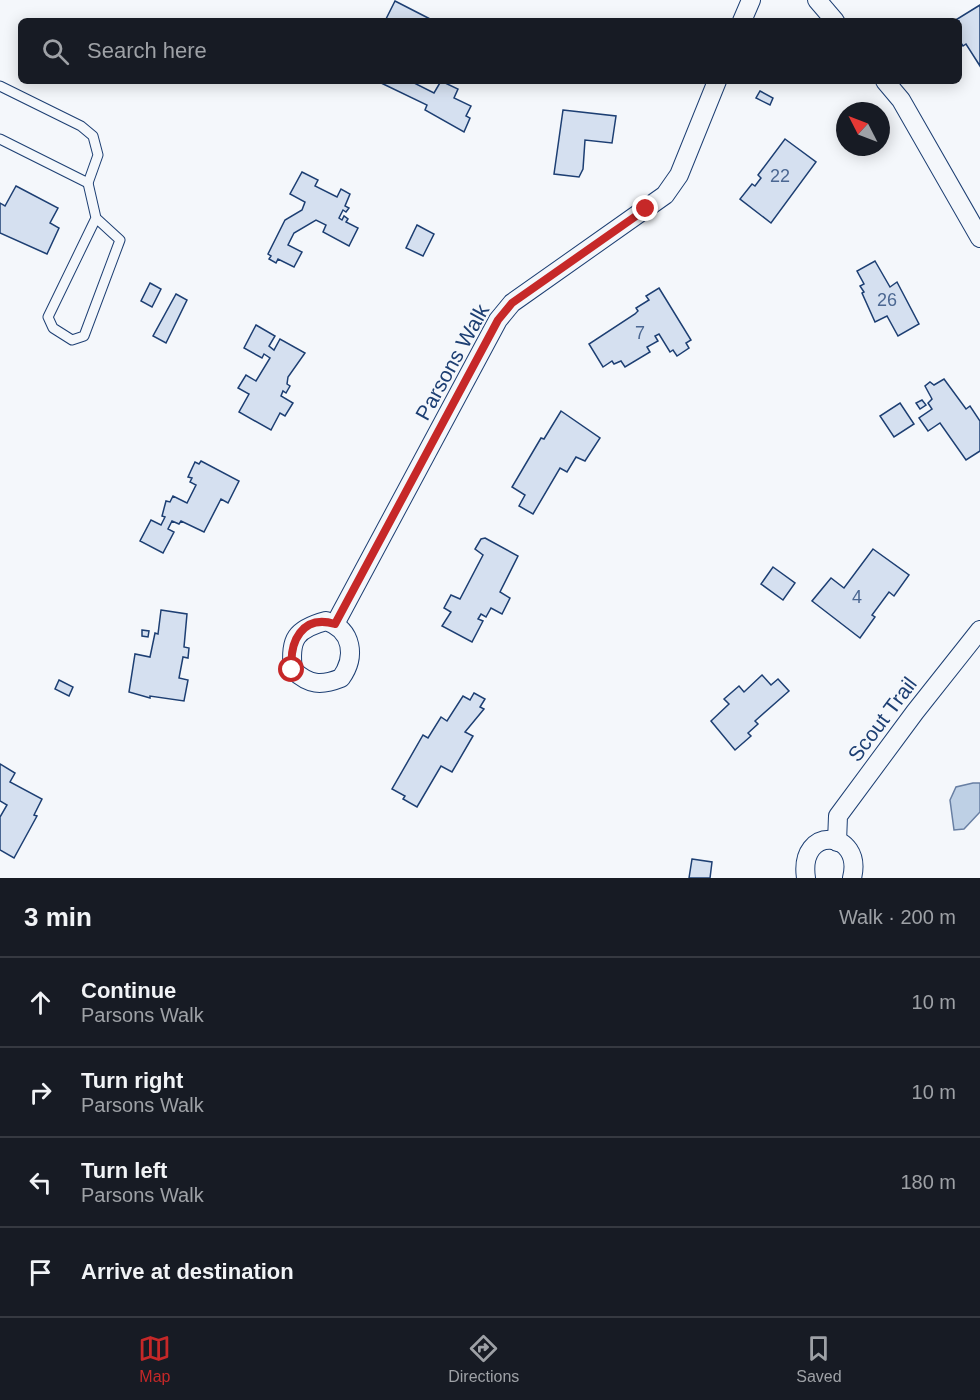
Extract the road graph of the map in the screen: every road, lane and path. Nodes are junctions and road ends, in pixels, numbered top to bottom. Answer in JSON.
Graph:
{"nodes":[{"id":1,"x":751,"y":0,"type":"edge"},
{"id":2,"x":817,"y":0,"type":"edge"},
{"id":3,"x":743,"y":18,"type":"edge"},
{"id":4,"x":832,"y":18,"type":"edge"},
{"id":5,"x":716,"y":84,"type":"edge"},
{"id":6,"x":888,"y":84,"type":"edge"},
{"id":7,"x":0,"y":86,"type":"edge"},
{"id":8,"x":0,"y":139,"type":"edge"},
{"id":9,"x":88,"y":183,"type":"junction"},
{"id":10,"x":96,"y":218,"type":"junction"},
{"id":11,"x":980,"y":238,"type":"edge"},
{"id":12,"x":335,"y":624,"type":"dead end"},
{"id":13,"x":980,"y":630,"type":"edge"},
{"id":14,"x":837,"y":842,"type":"junction"},
{"id":15,"x":806,"y":878,"type":"edge"},
{"id":16,"x":852,"y":878,"type":"edge"}],
"edges":[{"from":1,"to":3,"type":"street"},
{"from":2,"to":4,"type":"street"},
{"from":5,"to":12,"type":"street","name":"Parsons Walk"},
{"from":6,"to":11,"type":"street"},
{"from":7,"to":9,"type":"lane"},
{"from":8,"to":9,"type":"lane"},
{"from":9,"to":10,"type":"lane"},
{"from":10,"to":10,"type":"lane"},
{"from":13,"to":14,"type":"street","name":"Scout Trail"},
{"from":14,"to":15,"type":"street"},
{"from":14,"to":16,"type":"street"}]}
